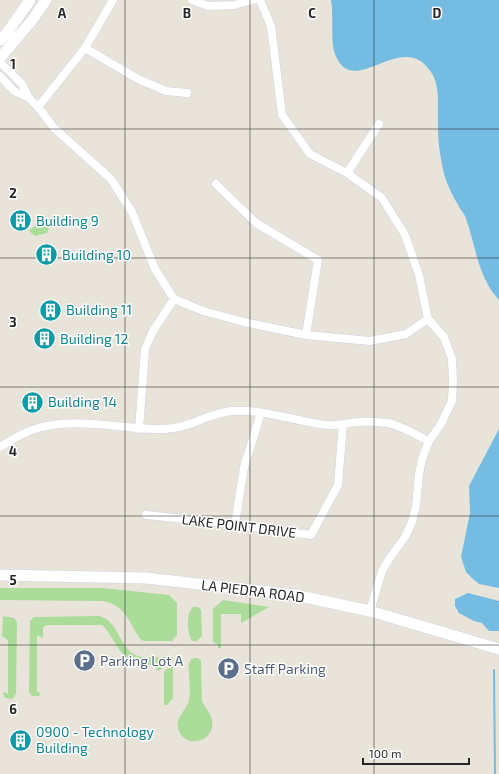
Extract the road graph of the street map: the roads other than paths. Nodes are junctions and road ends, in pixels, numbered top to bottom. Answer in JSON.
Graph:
{"nodes":[{"id":1,"x":30,"y":0,"type":"edge"},
{"id":2,"x":46,"y":0,"type":"edge"},
{"id":3,"x":113,"y":0,"type":"edge"},
{"id":4,"x":192,"y":0,"type":"edge"},
{"id":5,"x":253,"y":0,"type":"edge"},
{"id":6,"x":260,"y":0,"type":"edge"},
{"id":7,"x":0,"y":40,"type":"edge"},
{"id":8,"x":85,"y":48,"type":"junction"},
{"id":9,"x":0,"y":58,"type":"edge"},
{"id":10,"x":0,"y":62,"type":"edge"},
{"id":11,"x":0,"y":76,"type":"edge"},
{"id":12,"x":187,"y":94,"type":"dead end"},
{"id":13,"x":29,"y":98,"type":"junction"},
{"id":14,"x":38,"y":107,"type":"junction"},
{"id":15,"x":379,"y":124,"type":"dead end"},
{"id":16,"x":347,"y":173,"type":"junction"},
{"id":17,"x":216,"y":184,"type":"dead end"},
{"id":18,"x":174,"y":299,"type":"junction"},
{"id":19,"x":428,"y":319,"type":"junction"},
{"id":20,"x":306,"y":335,"type":"junction"},
{"id":21,"x":261,"y":413,"type":"junction"},
{"id":22,"x":343,"y":424,"type":"junction"},
{"id":23,"x":139,"y":429,"type":"junction"},
{"id":24,"x":429,"y":441,"type":"junction"},
{"id":25,"x":0,"y":447,"type":"edge"},
{"id":26,"x":146,"y":515,"type":"dead end"},
{"id":27,"x":235,"y":524,"type":"junction"},
{"id":28,"x":0,"y":575,"type":"edge"},
{"id":29,"x":370,"y":611,"type":"junction"},
{"id":30,"x":499,"y":649,"type":"edge"}],
"edges":[{"from":1,"to":7,"type":"street"},
{"from":2,"to":9,"type":"street"},
{"from":3,"to":8,"type":"street"},
{"from":4,"to":5,"type":"street"},
{"from":6,"to":16,"type":"street"},
{"from":8,"to":12,"type":"street"},
{"from":8,"to":14,"type":"street"},
{"from":10,"to":13,"type":"street"},
{"from":11,"to":13,"type":"street"},
{"from":13,"to":14,"type":"street"},
{"from":14,"to":18,"type":"street"},
{"from":15,"to":16,"type":"street"},
{"from":16,"to":19,"type":"street"},
{"from":17,"to":20,"type":"street"},
{"from":18,"to":20,"type":"street"},
{"from":18,"to":23,"type":"street"},
{"from":19,"to":20,"type":"street"},
{"from":19,"to":24,"type":"street"},
{"from":21,"to":22,"type":"street"},
{"from":21,"to":23,"type":"street"},
{"from":21,"to":27,"type":"street"},
{"from":22,"to":24,"type":"street"},
{"from":22,"to":27,"type":"street","name":"LAKE POINT DRIVE"},
{"from":23,"to":25,"type":"street"},
{"from":24,"to":29,"type":"street"},
{"from":26,"to":27,"type":"street","name":"LAKE POINT DRIVE"},
{"from":28,"to":29,"type":"street","name":"LA PIEDRA ROAD"},
{"from":29,"to":30,"type":"street","name":"LA PIEDRA ROAD"}]}
